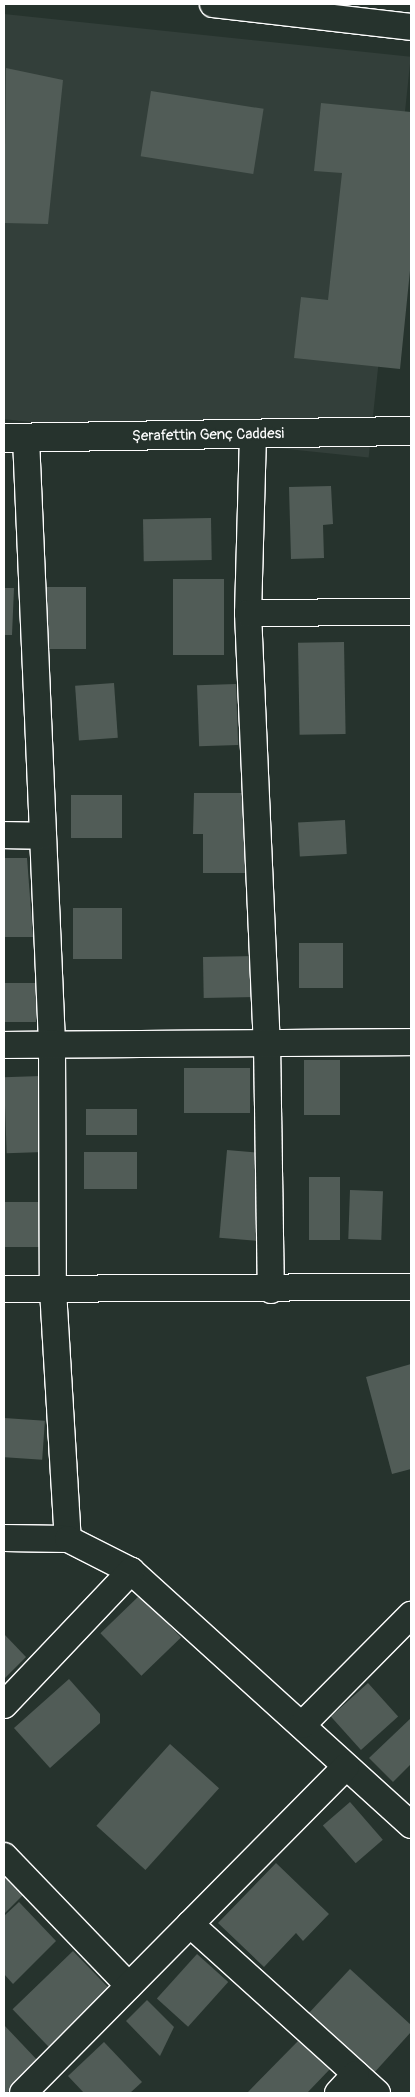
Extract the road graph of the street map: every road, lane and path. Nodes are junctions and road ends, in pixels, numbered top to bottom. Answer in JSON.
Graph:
{"nodes":[{"id":1,"x":213,"y":4,"type":"edge"},
{"id":2,"x":395,"y":18,"type":"edge"},
{"id":3,"x":411,"y":431,"type":"edge"},
{"id":4,"x":253,"y":435,"type":"junction"},
{"id":5,"x":15,"y":438,"type":"edge"},
{"id":6,"x":411,"y":612,"type":"edge"},
{"id":7,"x":248,"y":613,"type":"junction"},
{"id":8,"x":4,"y":835,"type":"edge"},
{"id":9,"x":43,"y":836,"type":"junction"},
{"id":10,"x":52,"y":1042,"type":"junction"},
{"id":11,"x":411,"y":1042,"type":"edge"},
{"id":12,"x":266,"y":1043,"type":"junction"},
{"id":13,"x":4,"y":1045,"type":"edge"},
{"id":14,"x":411,"y":1287,"type":"edge"},
{"id":15,"x":4,"y":1290,"type":"edge"},
{"id":16,"x":53,"y":1290,"type":"junction"},
{"id":17,"x":271,"y":1290,"type":"junction"},
{"id":18,"x":4,"y":1538,"type":"edge"},
{"id":19,"x":68,"y":1539,"type":"junction"},
{"id":20,"x":131,"y":1571,"type":"junction"},
{"id":21,"x":411,"y":1615,"type":"edge"},
{"id":22,"x":4,"y":1705,"type":"edge"},
{"id":23,"x":302,"y":1725,"type":"junction"},
{"id":24,"x":346,"y":1767,"type":"junction"},
{"id":25,"x":411,"y":1825,"type":"edge"},
{"id":26,"x":4,"y":1856,"type":"edge"},
{"id":27,"x":190,"y":1924,"type":"junction"},
{"id":28,"x":129,"y":1986,"type":"junction"},
{"id":29,"x":356,"y":2074,"type":"junction"},
{"id":30,"x":23,"y":2093,"type":"edge"},
{"id":31,"x":338,"y":2093,"type":"edge"},
{"id":32,"x":377,"y":2093,"type":"edge"}],
"edges":[{"from":1,"to":2,"type":"street"},
{"from":3,"to":4,"type":"street","name":"Şerafettin Genç Caddesi"},
{"from":4,"to":5,"type":"street","name":"Şerafettin Genç Caddesi"},
{"from":4,"to":7,"type":"street"},
{"from":5,"to":9,"type":"street"},
{"from":6,"to":7,"type":"street"},
{"from":7,"to":12,"type":"street"},
{"from":8,"to":9,"type":"street"},
{"from":9,"to":10,"type":"street"},
{"from":10,"to":12,"type":"street"},
{"from":10,"to":13,"type":"street"},
{"from":10,"to":16,"type":"street"},
{"from":11,"to":12,"type":"street"},
{"from":12,"to":17,"type":"street"},
{"from":14,"to":17,"type":"street"},
{"from":15,"to":16,"type":"street"},
{"from":16,"to":17,"type":"street"},
{"from":16,"to":19,"type":"street"},
{"from":18,"to":19,"type":"street"},
{"from":19,"to":20,"type":"street"},
{"from":20,"to":22,"type":"street"},
{"from":20,"to":23,"type":"street"},
{"from":21,"to":23,"type":"street"},
{"from":23,"to":24,"type":"street"},
{"from":24,"to":25,"type":"street"},
{"from":24,"to":27,"type":"street"},
{"from":26,"to":28,"type":"street"},
{"from":27,"to":28,"type":"street"},
{"from":27,"to":29,"type":"street"},
{"from":28,"to":30,"type":"street"},
{"from":29,"to":31,"type":"street"},
{"from":29,"to":32,"type":"street"}]}
